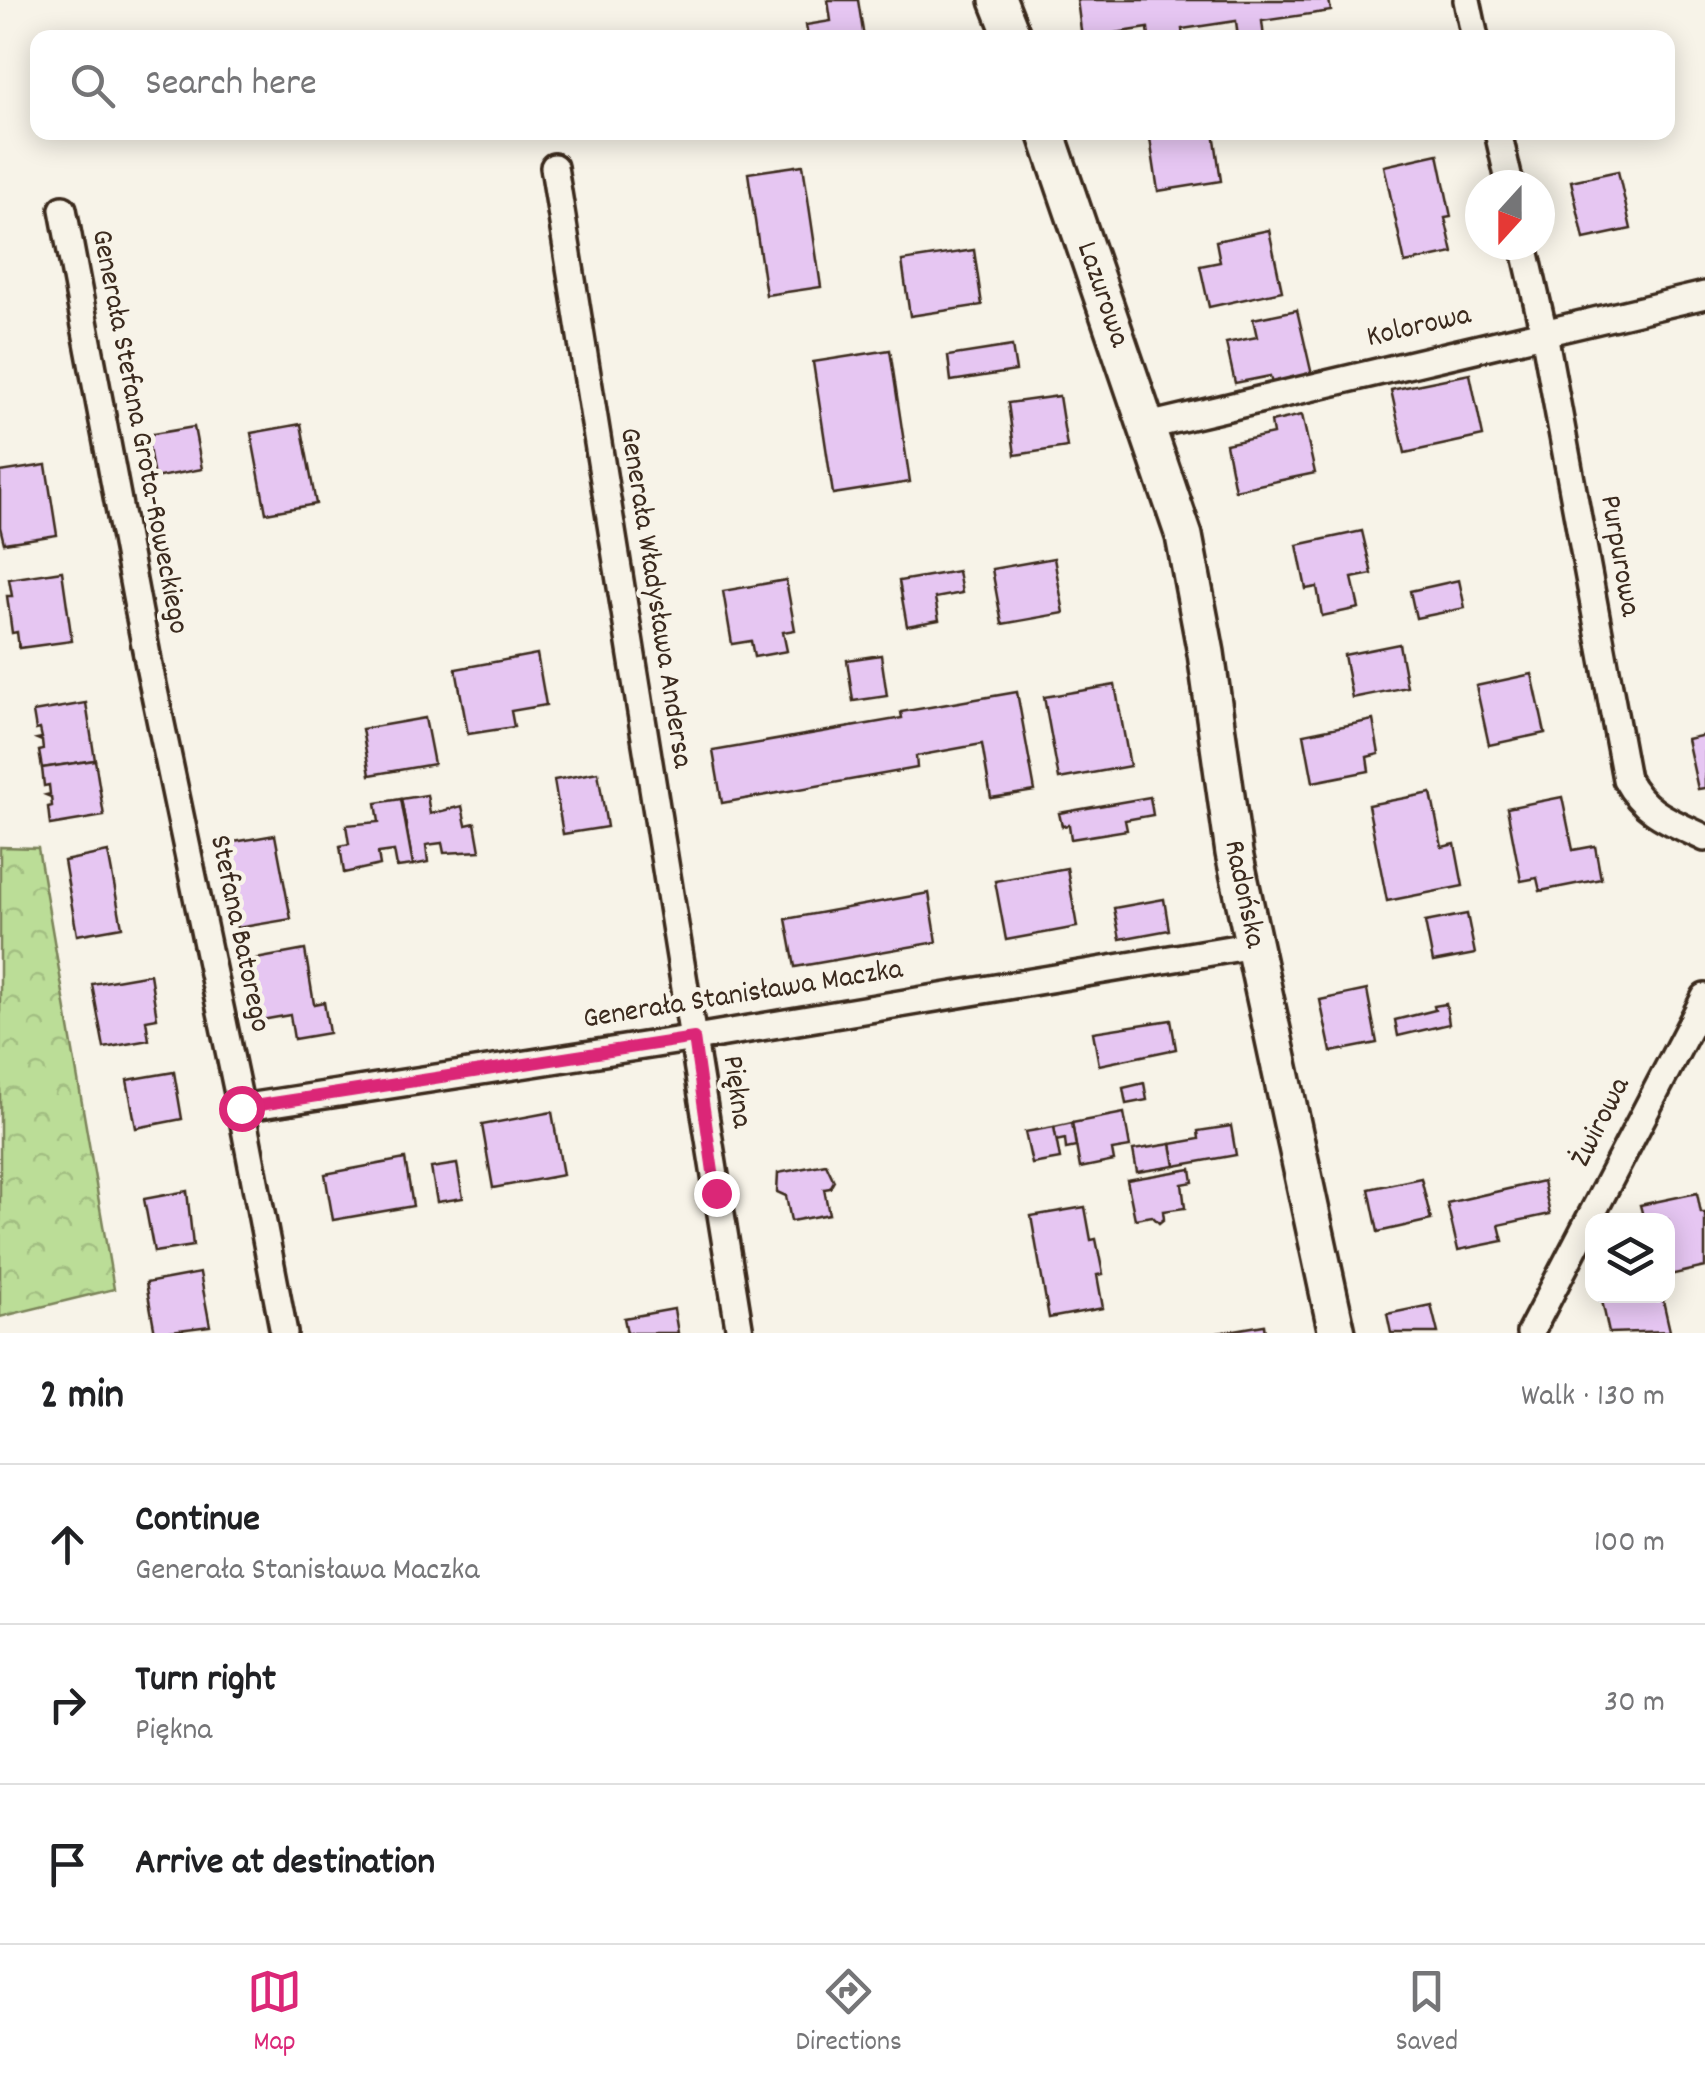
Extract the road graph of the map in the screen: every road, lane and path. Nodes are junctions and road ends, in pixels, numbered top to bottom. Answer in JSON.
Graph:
{"nodes":[{"id":1,"x":998,"y":0,"type":"edge"},
{"id":2,"x":1467,"y":0,"type":"edge"},
{"id":3,"x":1010,"y":30,"type":"edge"},
{"id":4,"x":1474,"y":30,"type":"edge"},
{"id":5,"x":1049,"y":140,"type":"edge"},
{"id":6,"x":1500,"y":140,"type":"edge"},
{"id":7,"x":554,"y":167,"type":"dead end"},
{"id":8,"x":1507,"y":170,"type":"edge"},
{"id":9,"x":64,"y":210,"type":"dead end"},
{"id":10,"x":1527,"y":260,"type":"edge"},
{"id":11,"x":1705,"y":295,"type":"edge"},
{"id":12,"x":1544,"y":332,"type":"junction"},
{"id":13,"x":1153,"y":441,"type":"junction"},
{"id":14,"x":149,"y":666,"type":"joint"},
{"id":15,"x":1705,"y":838,"type":"edge"},
{"id":16,"x":1254,"y":946,"type":"junction"},
{"id":17,"x":1705,"y":997,"type":"edge"},
{"id":18,"x":694,"y":1038,"type":"junction"},
{"id":19,"x":241,"y":1108,"type":"junction"},
{"id":20,"x":284,"y":1333,"type":"edge"},
{"id":21,"x":740,"y":1333,"type":"edge"},
{"id":22,"x":1337,"y":1333,"type":"edge"},
{"id":23,"x":1530,"y":1333,"type":"edge"}],
"edges":[{"from":1,"to":3,"type":"street"},
{"from":2,"to":4,"type":"street"},
{"from":5,"to":13,"type":"street","name":"Lazurowa"},
{"from":6,"to":8,"type":"street"},
{"from":7,"to":18,"type":"street","name":"Generała Władysława Andersa"},
{"from":9,"to":14,"type":"street","name":"Generała Stefana Grota-Roweckiego"},
{"from":10,"to":12,"type":"street","name":"Purpurowa"},
{"from":11,"to":12,"type":"street","name":"Kolorowa"},
{"from":12,"to":13,"type":"street","name":"Kolorowa"},
{"from":12,"to":15,"type":"street","name":"Purpurowa"},
{"from":13,"to":16,"type":"street","name":"Radońska"},
{"from":14,"to":19,"type":"street","name":"Stefana Batorego"},
{"from":16,"to":18,"type":"street","name":"Generała Stanisława Maczka"},
{"from":16,"to":22,"type":"street","name":"Radońska"},
{"from":17,"to":23,"type":"street","name":"Żwirowa"},
{"from":18,"to":19,"type":"street","name":"Generała Stanisława Maczka"},
{"from":18,"to":21,"type":"street","name":"Piękna"},
{"from":19,"to":20,"type":"street","name":"Stefana Batorego"}]}
